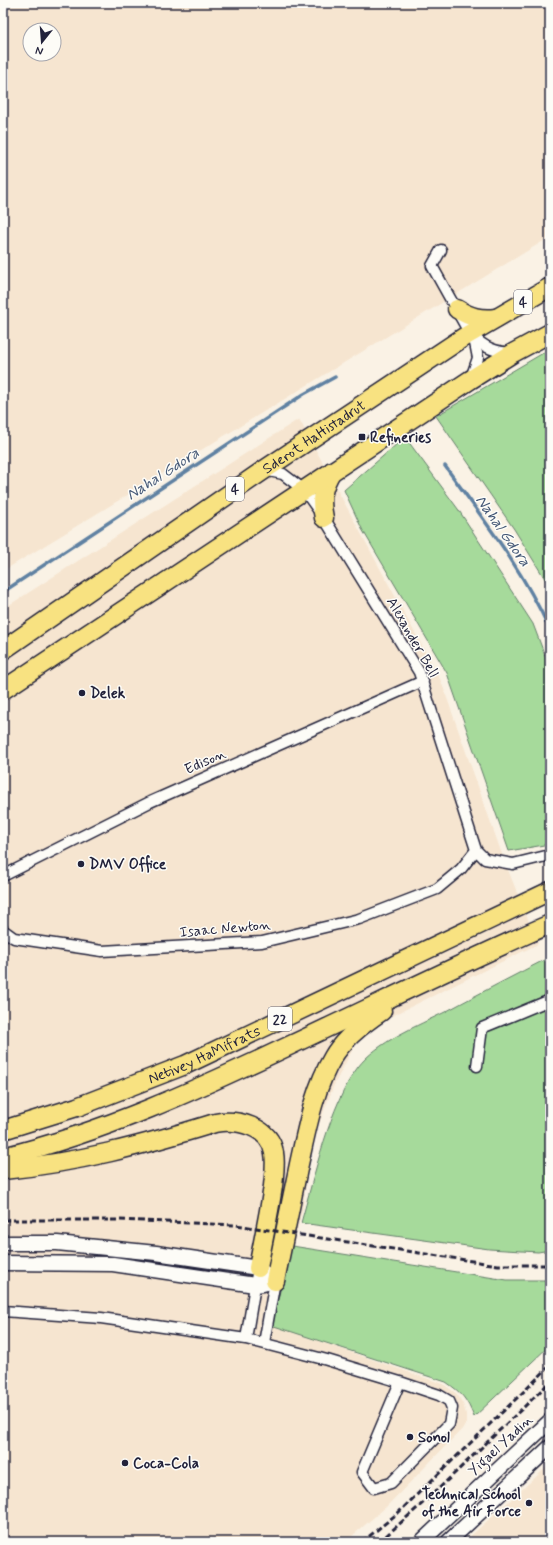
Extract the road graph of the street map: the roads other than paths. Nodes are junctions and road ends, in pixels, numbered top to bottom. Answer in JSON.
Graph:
{"nodes":[{"id":1,"x":441,"y":250,"type":"dead end"},
{"id":2,"x":550,"y":287,"type":"edge"},
{"id":3,"x":457,"y":309,"type":"junction"},
{"id":4,"x":497,"y":317,"type":"junction"},
{"id":5,"x":471,"y":333,"type":"junction"},
{"id":6,"x":550,"y":333,"type":"edge"},
{"id":7,"x":513,"y":353,"type":"junction"},
{"id":8,"x":470,"y":380,"type":"junction"},
{"id":9,"x":264,"y":470,"type":"junction"},
{"id":10,"x":332,"y":471,"type":"junction"},
{"id":11,"x":304,"y":490,"type":"junction"},
{"id":12,"x":287,"y":501,"type":"junction"},
{"id":13,"x":324,"y":518,"type":"junction"},
{"id":14,"x":3,"y":650,"type":"edge"},
{"id":15,"x":423,"y":681,"type":"junction"},
{"id":16,"x":3,"y":690,"type":"edge"},
{"id":17,"x":476,"y":850,"type":"junction"},
{"id":18,"x":550,"y":855,"type":"edge"},
{"id":19,"x":3,"y":876,"type":"edge"},
{"id":20,"x":550,"y":891,"type":"edge"},
{"id":21,"x":550,"y":924,"type":"edge"},
{"id":22,"x":3,"y":930,"type":"edge"},
{"id":23,"x":498,"y":947,"type":"junction"},
{"id":24,"x":550,"y":1000,"type":"edge"},
{"id":25,"x":477,"y":1066,"type":"dead end"},
{"id":26,"x":3,"y":1130,"type":"edge"},
{"id":27,"x":3,"y":1157,"type":"edge"},
{"id":28,"x":3,"y":1170,"type":"edge"},
{"id":29,"x":3,"y":1243,"type":"edge"},
{"id":30,"x":3,"y":1263,"type":"edge"},
{"id":31,"x":256,"y":1276,"type":"junction"},
{"id":32,"x":275,"y":1281,"type":"junction"},
{"id":33,"x":3,"y":1311,"type":"edge"},
{"id":34,"x":246,"y":1339,"type":"junction"},
{"id":35,"x":264,"y":1343,"type":"junction"},
{"id":36,"x":400,"y":1382,"type":"junction"},
{"id":37,"x":550,"y":1421,"type":"edge"},
{"id":38,"x":550,"y":1447,"type":"edge"},
{"id":39,"x":421,"y":1542,"type":"edge"},
{"id":40,"x":448,"y":1542,"type":"edge"}],
"edges":[{"from":1,"to":3,"type":"street"},
{"from":2,"to":4,"type":"highway","name":"Sderot HaHistadrut","number":"4"},
{"from":3,"to":4,"type":"highway"},
{"from":3,"to":5,"type":"street"},
{"from":4,"to":5,"type":"highway","name":"Sderot HaHistadrut","number":"4"},
{"from":5,"to":7,"type":"street"},
{"from":5,"to":8,"type":"street"},
{"from":5,"to":9,"type":"highway","name":"Sderot HaHistadrut","number":"4"},
{"from":6,"to":7,"type":"highway"},
{"from":7,"to":8,"type":"highway"},
{"from":8,"to":10,"type":"highway"},
{"from":9,"to":11,"type":"street","name":"Alexander Bell"},
{"from":9,"to":14,"type":"highway","name":"Sderot HaHistadrut","number":"4"},
{"from":10,"to":11,"type":"highway"},
{"from":10,"to":13,"type":"highway"},
{"from":11,"to":12,"type":"highway"},
{"from":11,"to":13,"type":"street","name":"Alexander Bell"},
{"from":12,"to":13,"type":"street","name":"Alexander Bell"},
{"from":12,"to":16,"type":"highway"},
{"from":13,"to":15,"type":"street","name":"Alexander Bell"},
{"from":15,"to":17,"type":"street","name":"Alexander Bell"},
{"from":15,"to":19,"type":"street","name":"Edison"},
{"from":17,"to":18,"type":"street"},
{"from":17,"to":22,"type":"street","name":"Isaac Newton"},
{"from":20,"to":26,"type":"highway","name":"Netivey HaMifrats","number":"22"},
{"from":21,"to":23,"type":"highway","name":"Netivey HaMifrats","number":"22"},
{"from":23,"to":27,"type":"highway","name":"Netivey HaMifrats","number":"22"},
{"from":23,"to":32,"type":"highway"},
{"from":24,"to":25,"type":"street"},
{"from":28,"to":31,"type":"highway"},
{"from":29,"to":31,"type":"street"},
{"from":30,"to":31,"type":"street"},
{"from":31,"to":32,"type":"street"},
{"from":31,"to":34,"type":"street"},
{"from":32,"to":35,"type":"street"},
{"from":33,"to":34,"type":"street"},
{"from":34,"to":35,"type":"street"},
{"from":35,"to":36,"type":"street"},
{"from":36,"to":36,"type":"street"},
{"from":37,"to":39,"type":"street","name":"Yigael Yadin"},
{"from":38,"to":40,"type":"street"}]}
